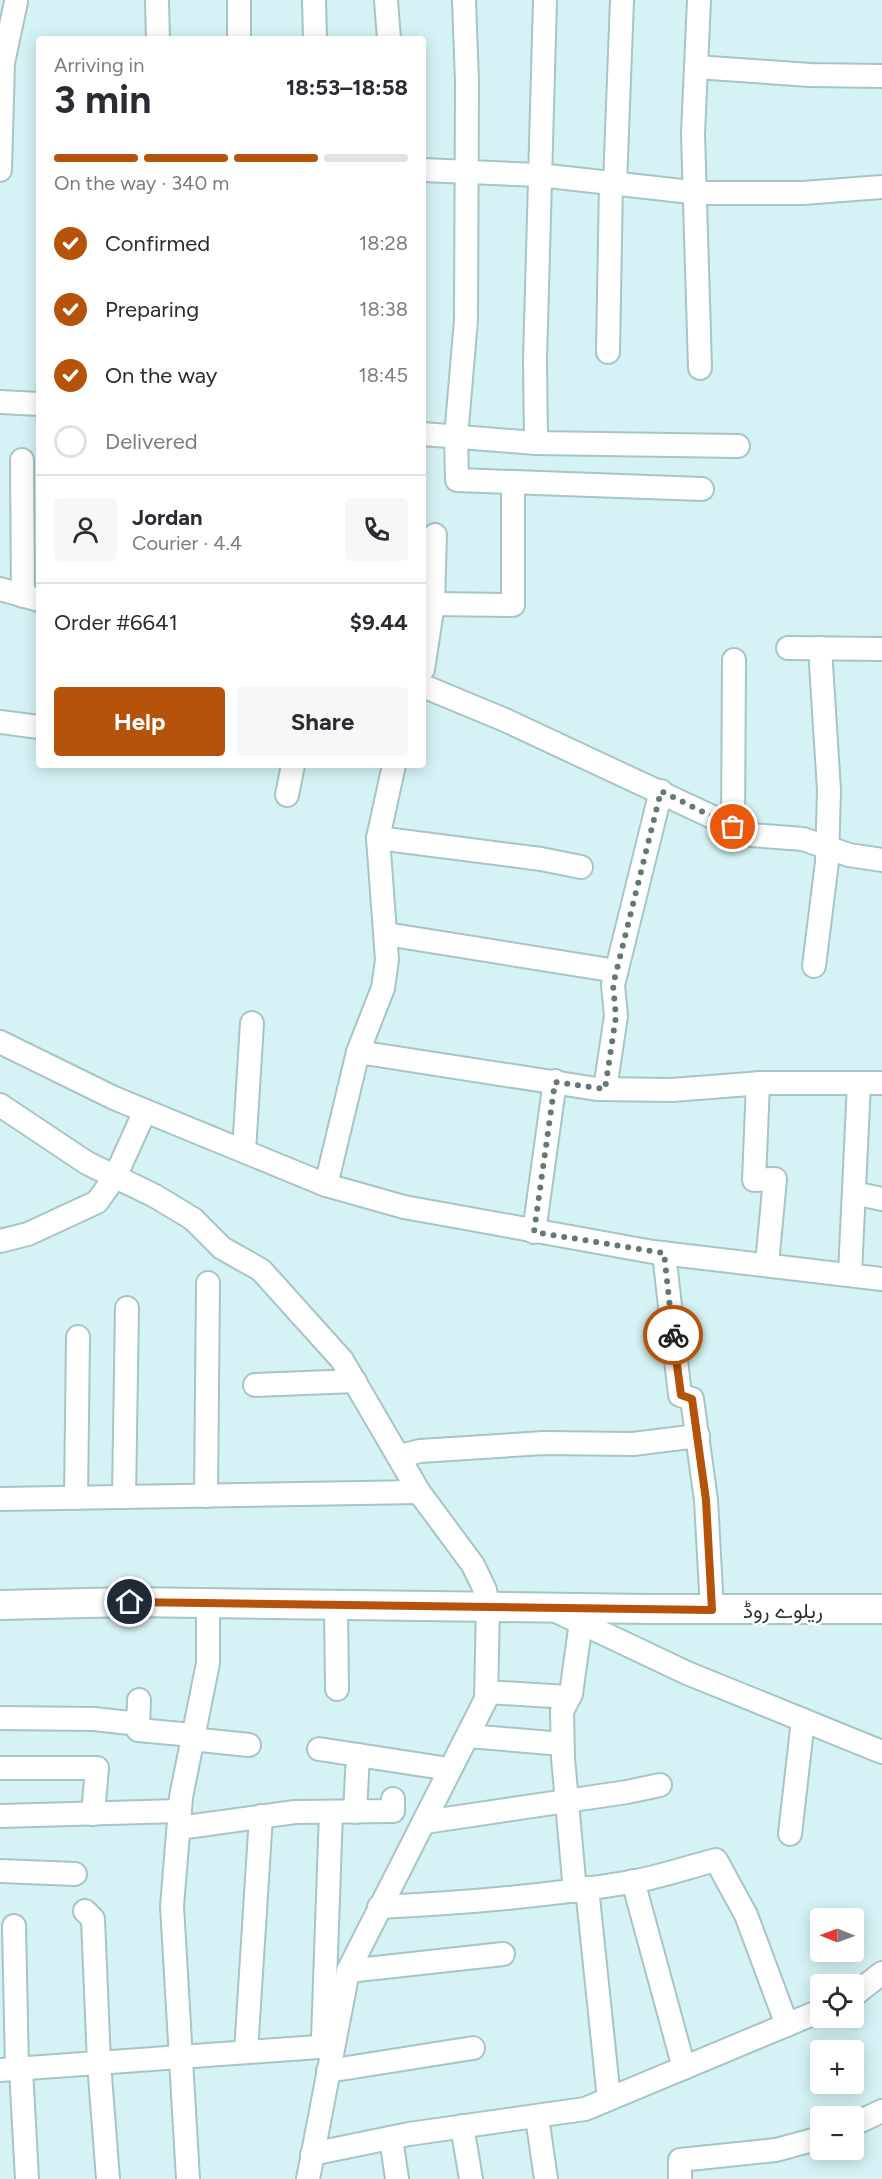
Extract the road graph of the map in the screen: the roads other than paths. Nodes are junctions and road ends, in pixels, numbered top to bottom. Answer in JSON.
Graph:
{"nodes":[{"id":1,"x":157,"y":0,"type":"edge"},
{"id":2,"x":238,"y":0,"type":"edge"},
{"id":3,"x":314,"y":0,"type":"edge"},
{"id":4,"x":386,"y":0,"type":"edge"},
{"id":5,"x":464,"y":0,"type":"edge"},
{"id":6,"x":545,"y":0,"type":"edge"},
{"id":7,"x":622,"y":0,"type":"edge"},
{"id":8,"x":699,"y":0,"type":"edge"},
{"id":9,"x":17,"y":3,"type":"edge"},
{"id":10,"x":158,"y":36,"type":"edge"},
{"id":11,"x":239,"y":36,"type":"edge"},
{"id":12,"x":315,"y":36,"type":"edge"},
{"id":13,"x":389,"y":36,"type":"edge"},
{"id":14,"x":696,"y":67,"type":"junction"},
{"id":15,"x":882,"y":76,"type":"edge"},
{"id":16,"x":0,"y":170,"type":"edge"},
{"id":17,"x":426,"y":170,"type":"edge"},
{"id":18,"x":465,"y":171,"type":"junction"},
{"id":19,"x":539,"y":175,"type":"junction"},
{"id":20,"x":613,"y":183,"type":"junction"},
{"id":21,"x":882,"y":187,"type":"edge"},
{"id":22,"x":694,"y":193,"type":"junction"},
{"id":23,"x":608,"y":352,"type":"dead end"},
{"id":24,"x":700,"y":368,"type":"dead end"},
{"id":25,"x":0,"y":402,"type":"edge"},
{"id":26,"x":36,"y":404,"type":"edge"},
{"id":27,"x":426,"y":434,"type":"edge"},
{"id":28,"x":456,"y":437,"type":"junction"},
{"id":29,"x":536,"y":443,"type":"junction"},
{"id":30,"x":738,"y":446,"type":"dead end"},
{"id":31,"x":22,"y":460,"type":"dead end"},
{"id":32,"x":513,"y":483,"type":"junction"},
{"id":33,"x":702,"y":489,"type":"dead end"},
{"id":34,"x":431,"y":545,"type":"edge"},
{"id":35,"x":0,"y":590,"type":"edge"},
{"id":36,"x":31,"y":598,"type":"edge"},
{"id":37,"x":433,"y":604,"type":"junction"},
{"id":38,"x":788,"y":648,"type":"dead end"},
{"id":39,"x":820,"y":648,"type":"junction"},
{"id":40,"x":882,"y":649,"type":"edge"},
{"id":41,"x":426,"y":650,"type":"edge"},
{"id":42,"x":734,"y":660,"type":"dead end"},
{"id":43,"x":426,"y":687,"type":"edge"},
{"id":44,"x":0,"y":722,"type":"edge"},
{"id":45,"x":36,"y":728,"type":"edge"},
{"id":46,"x":292,"y":768,"type":"edge"},
{"id":47,"x":393,"y":768,"type":"edge"},
{"id":48,"x":661,"y":791,"type":"junction"},
{"id":49,"x":287,"y":795,"type":"dead end"},
{"id":50,"x":733,"y":827,"type":"junction"},
{"id":51,"x":378,"y":838,"type":"junction"},
{"id":52,"x":827,"y":846,"type":"junction"},
{"id":53,"x":882,"y":860,"type":"edge"},
{"id":54,"x":581,"y":867,"type":"dead end"},
{"id":55,"x":386,"y":934,"type":"junction"},
{"id":56,"x":814,"y":966,"type":"dead end"},
{"id":57,"x":616,"y":971,"type":"junction"},
{"id":58,"x":252,"y":1023,"type":"dead end"},
{"id":59,"x":0,"y":1042,"type":"edge"},
{"id":60,"x":358,"y":1052,"type":"junction"},
{"id":61,"x":555,"y":1082,"type":"junction"},
{"id":62,"x":758,"y":1083,"type":"junction"},
{"id":63,"x":859,"y":1083,"type":"junction"},
{"id":64,"x":882,"y":1083,"type":"edge"},
{"id":65,"x":605,"y":1089,"type":"junction"},
{"id":66,"x":0,"y":1105,"type":"edge"},
{"id":67,"x":145,"y":1111,"type":"junction"},
{"id":68,"x":244,"y":1151,"type":"junction"},
{"id":69,"x":115,"y":1177,"type":"junction"},
{"id":70,"x":326,"y":1185,"type":"junction"},
{"id":71,"x":854,"y":1193,"type":"junction"},
{"id":72,"x":882,"y":1199,"type":"edge"},
{"id":73,"x":534,"y":1232,"type":"junction"},
{"id":74,"x":0,"y":1241,"type":"edge"},
{"id":75,"x":664,"y":1253,"type":"junction"},
{"id":76,"x":767,"y":1264,"type":"junction"},
{"id":77,"x":850,"y":1274,"type":"junction"},
{"id":78,"x":882,"y":1279,"type":"edge"},
{"id":79,"x":208,"y":1283,"type":"dead end"},
{"id":80,"x":127,"y":1308,"type":"dead end"},
{"id":81,"x":78,"y":1337,"type":"dead end"},
{"id":82,"x":356,"y":1381,"type":"junction"},
{"id":83,"x":255,"y":1385,"type":"dead end"},
{"id":84,"x":698,"y":1436,"type":"junction"},
{"id":85,"x":400,"y":1456,"type":"junction"},
{"id":86,"x":419,"y":1492,"type":"junction"},
{"id":87,"x":206,"y":1496,"type":"junction"},
{"id":88,"x":124,"y":1497,"type":"junction"},
{"id":89,"x":76,"y":1498,"type":"junction"},
{"id":90,"x":0,"y":1499,"type":"edge"},
{"id":91,"x":208,"y":1604,"type":"junction"},
{"id":92,"x":0,"y":1605,"type":"edge"},
{"id":93,"x":336,"y":1605,"type":"junction"},
{"id":94,"x":488,"y":1606,"type":"junction"},
{"id":95,"x":547,"y":1607,"type":"junction"},
{"id":96,"x":882,"y":1609,"type":"edge"},
{"id":97,"x":712,"y":1610,"type":"junction"},
{"id":98,"x":581,"y":1622,"type":"junction"},
{"id":99,"x":337,"y":1689,"type":"dead end"},
{"id":100,"x":486,"y":1692,"type":"junction"},
{"id":101,"x":568,"y":1697,"type":"junction"},
{"id":102,"x":139,"y":1700,"type":"dead end"},
{"id":103,"x":0,"y":1718,"type":"edge"},
{"id":104,"x":802,"y":1720,"type":"junction"},
{"id":105,"x":139,"y":1724,"type":"junction"},
{"id":106,"x":468,"y":1736,"type":"junction"},
{"id":107,"x":192,"y":1737,"type":"junction"},
{"id":108,"x":562,"y":1744,"type":"junction"},
{"id":109,"x":249,"y":1745,"type":"dead end"},
{"id":110,"x":319,"y":1749,"type":"dead end"},
{"id":111,"x":882,"y":1752,"type":"edge"},
{"id":112,"x":358,"y":1755,"type":"junction"},
{"id":113,"x":0,"y":1768,"type":"edge"},
{"id":114,"x":449,"y":1769,"type":"junction"},
{"id":115,"x":660,"y":1785,"type":"dead end"},
{"id":116,"x":393,"y":1799,"type":"dead end"},
{"id":117,"x":567,"y":1800,"type":"junction"},
{"id":118,"x":331,"y":1812,"type":"junction"},
{"id":119,"x":355,"y":1812,"type":"junction"},
{"id":120,"x":93,"y":1814,"type":"junction"},
{"id":121,"x":0,"y":1816,"type":"edge"},
{"id":122,"x":261,"y":1816,"type":"junction"},
{"id":123,"x":180,"y":1820,"type":"junction"},
{"id":124,"x":425,"y":1822,"type":"junction"},
{"id":125,"x":790,"y":1834,"type":"dead end"},
{"id":126,"x":0,"y":1872,"type":"edge"},
{"id":127,"x":75,"y":1874,"type":"dead end"},
{"id":128,"x":633,"y":1881,"type":"junction"},
{"id":129,"x":581,"y":1890,"type":"junction"},
{"id":130,"x":379,"y":1907,"type":"junction"},
{"id":131,"x":85,"y":1911,"type":"dead end"},
{"id":132,"x":14,"y":1926,"type":"dead end"},
{"id":133,"x":503,"y":1954,"type":"dead end"},
{"id":134,"x":348,"y":1971,"type":"junction"},
{"id":135,"x":882,"y":1973,"type":"edge"},
{"id":136,"x":864,"y":1987,"type":"edge"},
{"id":137,"x":810,"y":2015,"type":"edge"},
{"id":138,"x":787,"y":2025,"type":"junction"},
{"id":139,"x":328,"y":2046,"type":"junction"},
{"id":140,"x":473,"y":2048,"type":"dead end"},
{"id":141,"x":246,"y":2052,"type":"junction"},
{"id":142,"x":178,"y":2057,"type":"junction"},
{"id":143,"x":99,"y":2063,"type":"junction"},
{"id":144,"x":684,"y":2068,"type":"junction"},
{"id":145,"x":13,"y":2069,"type":"edge"},
{"id":146,"x":327,"y":2071,"type":"junction"},
{"id":147,"x":609,"y":2099,"type":"junction"},
{"id":148,"x":882,"y":2111,"type":"edge"},
{"id":149,"x":537,"y":2117,"type":"junction"},
{"id":150,"x":864,"y":2119,"type":"edge"},
{"id":151,"x":462,"y":2126,"type":"junction"},
{"id":152,"x":391,"y":2138,"type":"junction"},
{"id":153,"x":810,"y":2141,"type":"edge"},
{"id":154,"x":312,"y":2154,"type":"junction"},
{"id":155,"x":27,"y":2179,"type":"edge"},
{"id":156,"x":108,"y":2179,"type":"edge"},
{"id":157,"x":188,"y":2179,"type":"edge"},
{"id":158,"x":308,"y":2179,"type":"edge"},
{"id":159,"x":397,"y":2179,"type":"edge"},
{"id":160,"x":471,"y":2179,"type":"edge"},
{"id":161,"x":546,"y":2179,"type":"edge"},
{"id":162,"x":680,"y":2179,"type":"edge"}],
"edges":[{"from":1,"to":10,"type":"street"},
{"from":2,"to":11,"type":"street"},
{"from":3,"to":12,"type":"street"},
{"from":4,"to":13,"type":"street"},
{"from":5,"to":18,"type":"street"},
{"from":6,"to":19,"type":"street"},
{"from":7,"to":20,"type":"street"},
{"from":8,"to":14,"type":"street"},
{"from":9,"to":16,"type":"street"},
{"from":14,"to":15,"type":"street"},
{"from":14,"to":22,"type":"street"},
{"from":17,"to":18,"type":"street"},
{"from":18,"to":19,"type":"street"},
{"from":18,"to":28,"type":"street"},
{"from":19,"to":20,"type":"street"},
{"from":19,"to":29,"type":"street"},
{"from":20,"to":22,"type":"street"},
{"from":20,"to":23,"type":"street"},
{"from":21,"to":22,"type":"street"},
{"from":22,"to":24,"type":"street"},
{"from":25,"to":26,"type":"street"},
{"from":27,"to":28,"type":"street"},
{"from":28,"to":29,"type":"street"},
{"from":28,"to":32,"type":"street"},
{"from":29,"to":30,"type":"street"},
{"from":31,"to":36,"type":"street"},
{"from":32,"to":33,"type":"street"},
{"from":32,"to":37,"type":"street"},
{"from":34,"to":37,"type":"street"},
{"from":35,"to":36,"type":"street"},
{"from":37,"to":41,"type":"street"},
{"from":38,"to":39,"type":"street"},
{"from":39,"to":40,"type":"street"},
{"from":39,"to":52,"type":"street"},
{"from":42,"to":50,"type":"street"},
{"from":43,"to":48,"type":"street"},
{"from":44,"to":45,"type":"street"},
{"from":46,"to":49,"type":"street"},
{"from":47,"to":51,"type":"street"},
{"from":48,"to":50,"type":"street"},
{"from":48,"to":57,"type":"street"},
{"from":50,"to":52,"type":"street"},
{"from":51,"to":54,"type":"street"},
{"from":51,"to":55,"type":"street"},
{"from":52,"to":53,"type":"street"},
{"from":52,"to":56,"type":"street"},
{"from":55,"to":57,"type":"street"},
{"from":55,"to":60,"type":"street"},
{"from":57,"to":65,"type":"street"},
{"from":58,"to":68,"type":"street"},
{"from":59,"to":67,"type":"street"},
{"from":60,"to":61,"type":"street"},
{"from":60,"to":70,"type":"street"},
{"from":61,"to":65,"type":"street"},
{"from":61,"to":73,"type":"street"},
{"from":62,"to":63,"type":"street"},
{"from":62,"to":65,"type":"street"},
{"from":62,"to":76,"type":"street"},
{"from":63,"to":64,"type":"street"},
{"from":63,"to":71,"type":"street"},
{"from":66,"to":69,"type":"street"},
{"from":67,"to":68,"type":"street"},
{"from":67,"to":69,"type":"street"},
{"from":68,"to":70,"type":"street"},
{"from":69,"to":74,"type":"street"},
{"from":69,"to":82,"type":"street"},
{"from":70,"to":73,"type":"street"},
{"from":71,"to":72,"type":"street"},
{"from":71,"to":77,"type":"street"},
{"from":73,"to":75,"type":"street"},
{"from":75,"to":76,"type":"street"},
{"from":75,"to":84,"type":"street"},
{"from":76,"to":77,"type":"street"},
{"from":77,"to":78,"type":"street"},
{"from":79,"to":87,"type":"street"},
{"from":80,"to":88,"type":"street"},
{"from":81,"to":89,"type":"street"},
{"from":82,"to":83,"type":"street"},
{"from":82,"to":85,"type":"street"},
{"from":84,"to":85,"type":"street"},
{"from":84,"to":97,"type":"street"},
{"from":85,"to":86,"type":"street"},
{"from":86,"to":87,"type":"street"},
{"from":86,"to":94,"type":"street"},
{"from":87,"to":88,"type":"street"},
{"from":88,"to":89,"type":"street"},
{"from":89,"to":90,"type":"street"},
{"from":91,"to":92,"type":"main road","name":"ریلوے روڈ"},
{"from":91,"to":93,"type":"main road","name":"ریلوے روڈ"},
{"from":91,"to":107,"type":"street"},
{"from":93,"to":94,"type":"main road","name":"ریلوے روڈ"},
{"from":93,"to":99,"type":"street"},
{"from":94,"to":95,"type":"main road","name":"ریلوے روڈ"},
{"from":94,"to":100,"type":"street"},
{"from":95,"to":97,"type":"main road","name":"ریلوے روڈ"},
{"from":95,"to":98,"type":"street"},
{"from":96,"to":97,"type":"main road","name":"ریلوے روڈ"},
{"from":98,"to":101,"type":"street"},
{"from":98,"to":104,"type":"street"},
{"from":100,"to":101,"type":"street"},
{"from":100,"to":106,"type":"street"},
{"from":101,"to":108,"type":"street"},
{"from":102,"to":105,"type":"street"},
{"from":103,"to":105,"type":"street"},
{"from":104,"to":111,"type":"street"},
{"from":104,"to":125,"type":"street"},
{"from":105,"to":107,"type":"street"},
{"from":106,"to":108,"type":"street"},
{"from":106,"to":114,"type":"street"},
{"from":107,"to":109,"type":"street"},
{"from":107,"to":123,"type":"street"},
{"from":108,"to":117,"type":"street"},
{"from":110,"to":112,"type":"street"},
{"from":112,"to":114,"type":"street"},
{"from":112,"to":119,"type":"street"},
{"from":113,"to":120,"type":"street"},
{"from":114,"to":124,"type":"street"},
{"from":115,"to":117,"type":"street"},
{"from":116,"to":119,"type":"street"},
{"from":117,"to":124,"type":"street"},
{"from":117,"to":129,"type":"street"},
{"from":118,"to":119,"type":"street"},
{"from":118,"to":122,"type":"street"},
{"from":118,"to":139,"type":"street"},
{"from":120,"to":121,"type":"street"},
{"from":120,"to":123,"type":"street"},
{"from":122,"to":123,"type":"street"},
{"from":122,"to":141,"type":"street"},
{"from":123,"to":142,"type":"street"},
{"from":124,"to":130,"type":"street"},
{"from":126,"to":127,"type":"street"},
{"from":128,"to":129,"type":"street"},
{"from":128,"to":138,"type":"street"},
{"from":128,"to":144,"type":"street"},
{"from":129,"to":130,"type":"street"},
{"from":129,"to":147,"type":"street"},
{"from":130,"to":134,"type":"street"},
{"from":131,"to":143,"type":"street"},
{"from":132,"to":145,"type":"street"},
{"from":133,"to":134,"type":"street"},
{"from":134,"to":139,"type":"street"},
{"from":135,"to":136,"type":"street"},
{"from":137,"to":138,"type":"street"},
{"from":138,"to":144,"type":"street"},
{"from":139,"to":141,"type":"street"},
{"from":139,"to":146,"type":"street"},
{"from":140,"to":146,"type":"street"},
{"from":141,"to":142,"type":"street"},
{"from":142,"to":143,"type":"street"},
{"from":142,"to":157,"type":"street"},
{"from":143,"to":145,"type":"street"},
{"from":143,"to":156,"type":"street"},
{"from":144,"to":147,"type":"street"},
{"from":145,"to":155,"type":"street"},
{"from":146,"to":154,"type":"street"},
{"from":147,"to":149,"type":"street"},
{"from":148,"to":150,"type":"street"},
{"from":149,"to":151,"type":"street"},
{"from":149,"to":161,"type":"street"},
{"from":151,"to":152,"type":"street"},
{"from":151,"to":160,"type":"street"},
{"from":152,"to":154,"type":"street"},
{"from":152,"to":159,"type":"street"},
{"from":153,"to":162,"type":"street"},
{"from":154,"to":158,"type":"street"}]}
